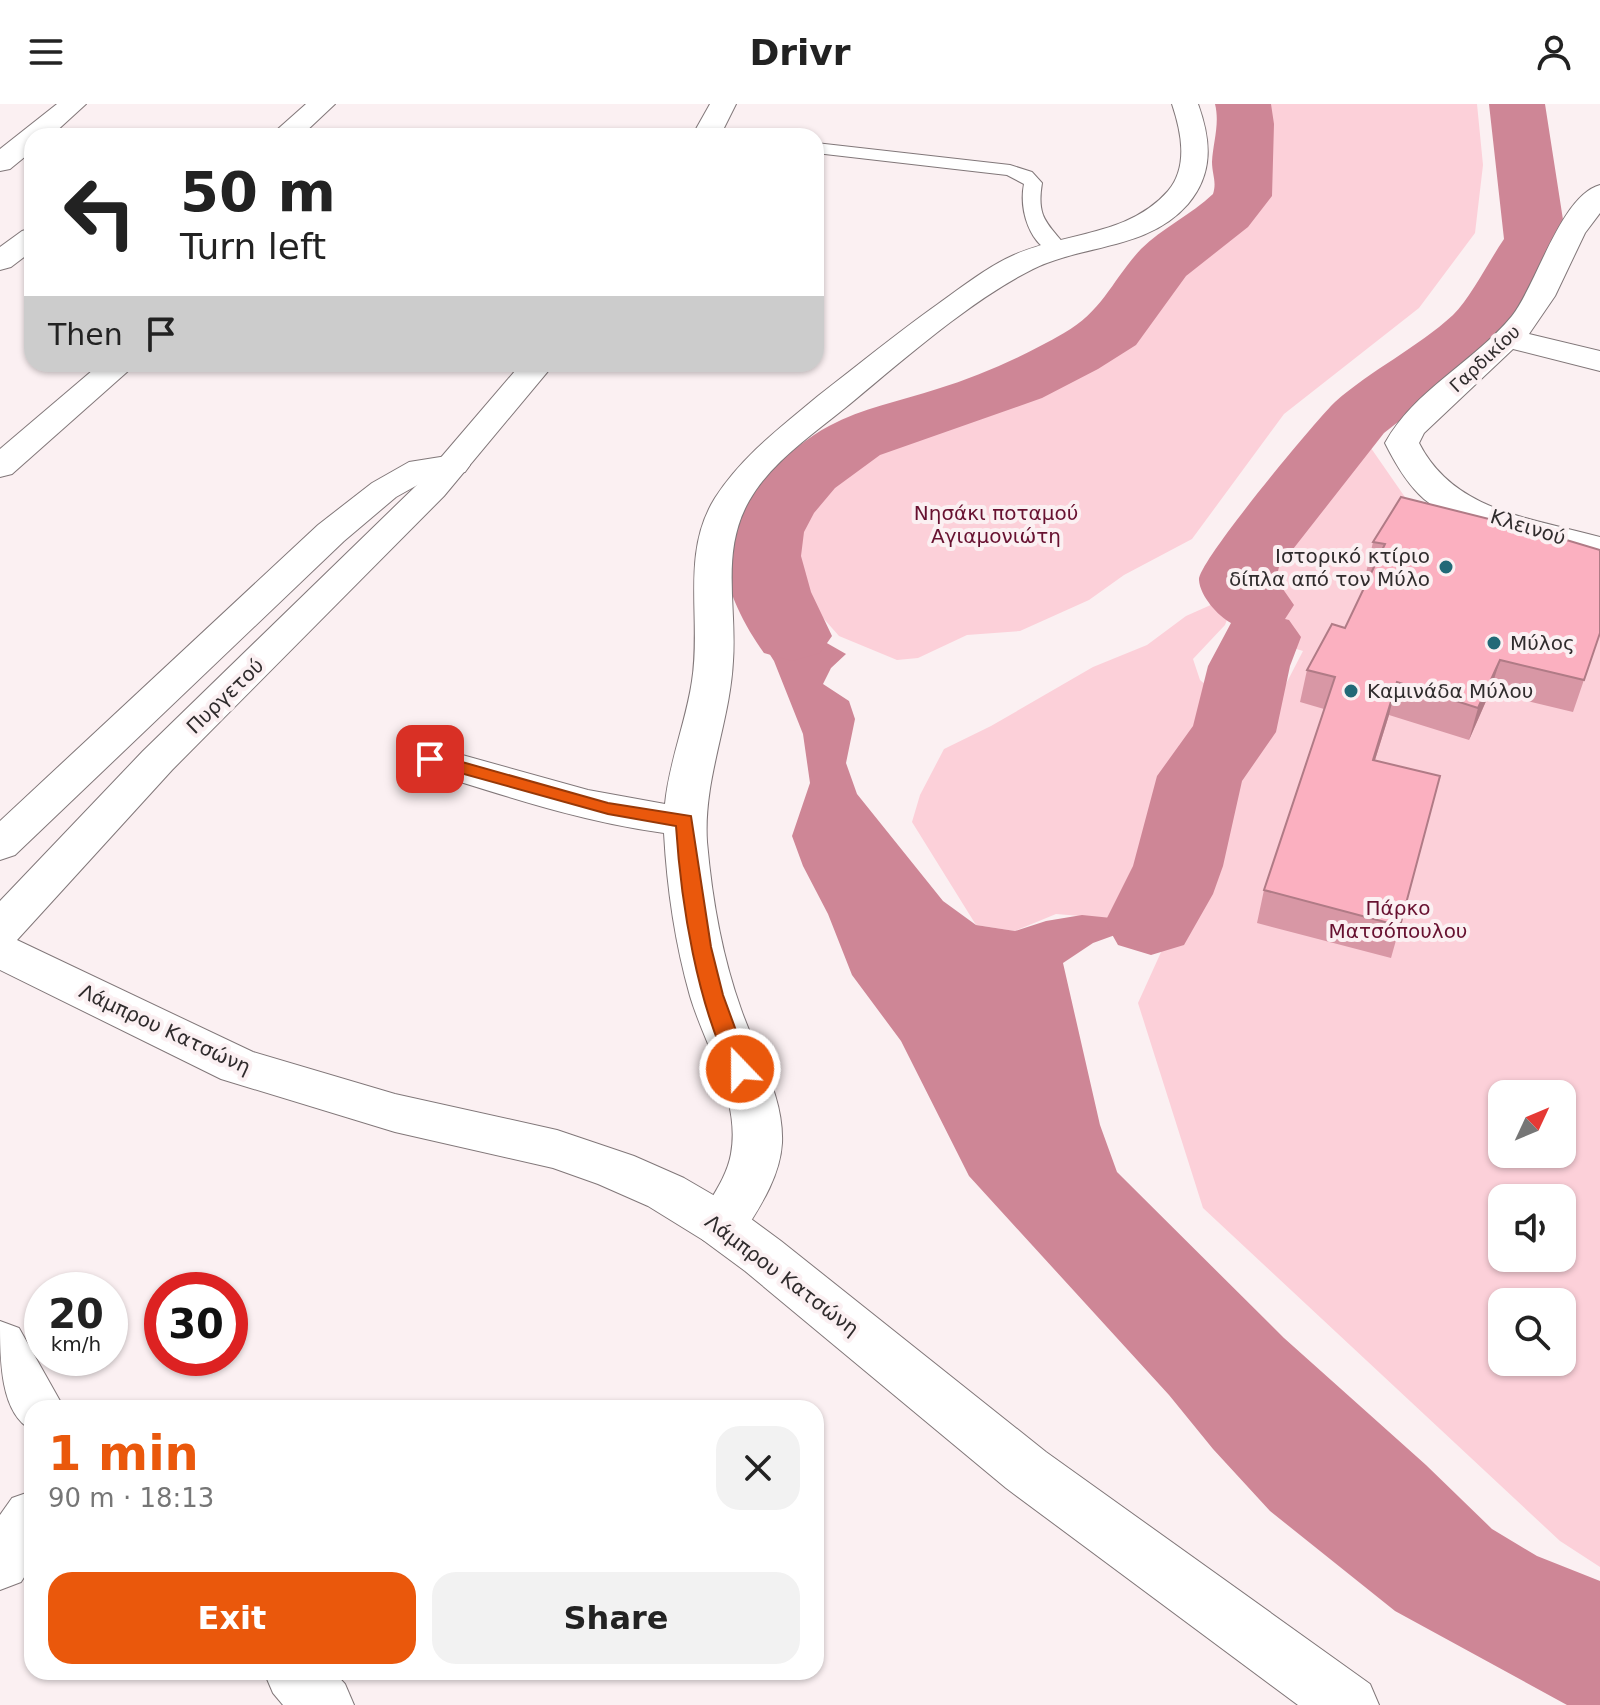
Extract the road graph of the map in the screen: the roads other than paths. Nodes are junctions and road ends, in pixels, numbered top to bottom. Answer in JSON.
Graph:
{"nodes":[{"id":1,"x":73,"y":104,"type":"edge"},
{"id":2,"x":322,"y":104,"type":"edge"},
{"id":3,"x":723,"y":104,"type":"edge"},
{"id":4,"x":1185,"y":104,"type":"edge"},
{"id":5,"x":44,"y":128,"type":"edge"},
{"id":6,"x":294,"y":128,"type":"edge"},
{"id":7,"x":710,"y":128,"type":"edge"},
{"id":8,"x":24,"y":144,"type":"edge"},
{"id":9,"x":824,"y":149,"type":"edge"},
{"id":10,"x":0,"y":163,"type":"edge"},
{"id":11,"x":1600,"y":194,"type":"edge"},
{"id":12,"x":0,"y":226,"type":"edge"},
{"id":13,"x":24,"y":233,"type":"edge"},
{"id":14,"x":24,"y":242,"type":"edge"},
{"id":15,"x":1058,"y":249,"type":"junction"},
{"id":16,"x":0,"y":261,"type":"edge"},
{"id":17,"x":1510,"y":339,"type":"junction"},
{"id":18,"x":1600,"y":361,"type":"edge"},
{"id":19,"x":111,"y":372,"type":"edge"},
{"id":20,"x":531,"y":372,"type":"edge"},
{"id":21,"x":453,"y":465,"type":"junction"},
{"id":22,"x":0,"y":467,"type":"edge"},
{"id":23,"x":1457,"y":504,"type":"joint"},
{"id":24,"x":1600,"y":548,"type":"edge"},
{"id":25,"x":430,"y":759,"type":"dead end"},
{"id":26,"x":684,"y":821,"type":"junction"},
{"id":27,"x":0,"y":845,"type":"edge"},
{"id":28,"x":0,"y":930,"type":"edge"},
{"id":29,"x":0,"y":951,"type":"edge"},
{"id":30,"x":721,"y":1225,"type":"junction"},
{"id":31,"x":0,"y":1344,"type":"edge"},
{"id":32,"x":32,"y":1400,"type":"edge"},
{"id":33,"x":24,"y":1528,"type":"edge"},
{"id":34,"x":0,"y":1563,"type":"edge"},
{"id":35,"x":301,"y":1680,"type":"edge"},
{"id":36,"x":323,"y":1705,"type":"edge"},
{"id":37,"x":1348,"y":1705,"type":"edge"}],
"edges":[{"from":1,"to":5,"type":"street"},
{"from":2,"to":6,"type":"street"},
{"from":3,"to":7,"type":"street"},
{"from":4,"to":15,"type":"street"},
{"from":8,"to":10,"type":"street"},
{"from":9,"to":15,"type":"lane"},
{"from":11,"to":17,"type":"street","name":"Γαρδικίου"},
{"from":12,"to":13,"type":"street"},
{"from":14,"to":16,"type":"street"},
{"from":15,"to":26,"type":"street"},
{"from":17,"to":18,"type":"street"},
{"from":17,"to":23,"type":"street","name":"Γαρδικίου"},
{"from":19,"to":22,"type":"street"},
{"from":20,"to":21,"type":"street","name":"Πυργετού"},
{"from":21,"to":27,"type":"street"},
{"from":21,"to":28,"type":"street","name":"Πυργετού"},
{"from":23,"to":24,"type":"street","name":"Κλεινού"},
{"from":25,"to":26,"type":"street"},
{"from":26,"to":30,"type":"street"},
{"from":29,"to":30,"type":"street","name":"Λάμπρου Κατσώνη"},
{"from":30,"to":37,"type":"street","name":"Λάμπρου Κατσώνη"},
{"from":31,"to":32,"type":"street"},
{"from":33,"to":34,"type":"street"},
{"from":35,"to":36,"type":"street"}]}
